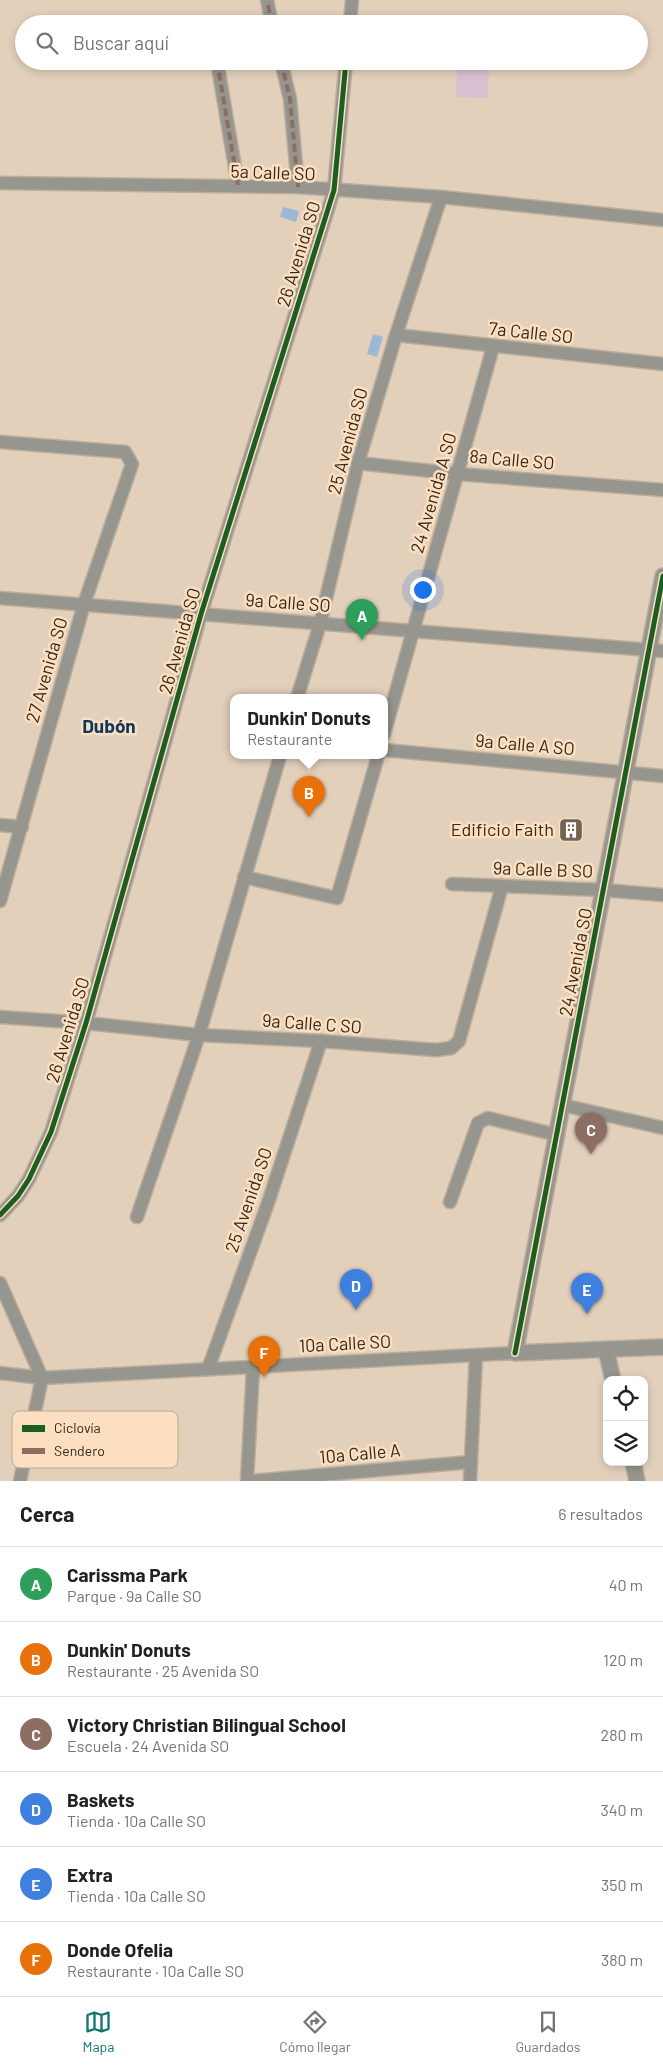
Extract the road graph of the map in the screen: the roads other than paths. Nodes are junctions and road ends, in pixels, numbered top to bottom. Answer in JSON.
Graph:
{"nodes":[{"id":1,"x":267,"y":0,"type":"edge"},
{"id":2,"x":352,"y":0,"type":"edge"},
{"id":3,"x":270,"y":15,"type":"edge"},
{"id":4,"x":351,"y":15,"type":"edge"},
{"id":5,"x":218,"y":70,"type":"edge"},
{"id":6,"x":284,"y":70,"type":"edge"},
{"id":7,"x":345,"y":70,"type":"edge"},
{"id":8,"x":0,"y":184,"type":"edge"},
{"id":9,"x":238,"y":185,"type":"junction"},
{"id":10,"x":298,"y":187,"type":"junction"},
{"id":11,"x":334,"y":190,"type":"junction"},
{"id":12,"x":442,"y":197,"type":"junction"},
{"id":13,"x":663,"y":220,"type":"edge"},
{"id":14,"x":396,"y":335,"type":"junction"},
{"id":15,"x":494,"y":347,"type":"junction"},
{"id":16,"x":663,"y":364,"type":"edge"},
{"id":17,"x":0,"y":442,"type":"edge"},
{"id":18,"x":358,"y":463,"type":"junction"},
{"id":19,"x":458,"y":474,"type":"junction"},
{"id":20,"x":663,"y":490,"type":"edge"},
{"id":21,"x":663,"y":576,"type":"edge"},
{"id":22,"x":0,"y":598,"type":"edge"},
{"id":23,"x":84,"y":604,"type":"junction"},
{"id":24,"x":202,"y":614,"type":"junction"},
{"id":25,"x":320,"y":624,"type":"junction"},
{"id":26,"x":414,"y":630,"type":"junction"},
{"id":27,"x":656,"y":650,"type":"edge"},
{"id":28,"x":298,"y":694,"type":"edge"},
{"id":29,"x":388,"y":720,"type":"edge"},
{"id":30,"x":388,"y":750,"type":"edge"},
{"id":31,"x":279,"y":759,"type":"edge"},
{"id":32,"x":377,"y":759,"type":"edge"},
{"id":33,"x":626,"y":772,"type":"junction"},
{"id":34,"x":663,"y":776,"type":"edge"},
{"id":35,"x":0,"y":825,"type":"edge"},
{"id":36,"x":22,"y":827,"type":"junction"},
{"id":37,"x":244,"y":877,"type":"junction"},
{"id":38,"x":452,"y":884,"type":"dead end"},
{"id":39,"x":502,"y":886,"type":"junction"},
{"id":40,"x":603,"y":890,"type":"junction"},
{"id":41,"x":663,"y":895,"type":"edge"},
{"id":42,"x":0,"y":901,"type":"edge"},
{"id":43,"x":0,"y":1017,"type":"edge"},
{"id":44,"x":86,"y":1023,"type":"junction"},
{"id":45,"x":199,"y":1035,"type":"junction"},
{"id":46,"x":321,"y":1041,"type":"junction"},
{"id":47,"x":562,"y":1105,"type":"junction"},
{"id":48,"x":663,"y":1128,"type":"edge"},
{"id":49,"x":557,"y":1135,"type":"junction"},
{"id":50,"x":450,"y":1202,"type":"dead end"},
{"id":51,"x":0,"y":1215,"type":"edge"},
{"id":52,"x":137,"y":1216,"type":"dead end"},
{"id":53,"x":0,"y":1283,"type":"edge"},
{"id":54,"x":663,"y":1346,"type":"edge"},
{"id":55,"x":606,"y":1350,"type":"junction"},
{"id":56,"x":516,"y":1353,"type":"junction"},
{"id":57,"x":476,"y":1355,"type":"junction"},
{"id":58,"x":253,"y":1368,"type":"junction"},
{"id":59,"x":208,"y":1369,"type":"junction"},
{"id":60,"x":0,"y":1373,"type":"edge"},
{"id":61,"x":612,"y":1376,"type":"edge"},
{"id":62,"x":42,"y":1378,"type":"junction"},
{"id":63,"x":35,"y":1411,"type":"edge"},
{"id":64,"x":471,"y":1462,"type":"junction"},
{"id":65,"x":634,"y":1466,"type":"edge"},
{"id":66,"x":23,"y":1468,"type":"edge"},
{"id":67,"x":20,"y":1481,"type":"edge"},
{"id":68,"x":247,"y":1481,"type":"edge"},
{"id":69,"x":252,"y":1481,"type":"edge"},
{"id":70,"x":470,"y":1481,"type":"edge"},
{"id":71,"x":637,"y":1481,"type":"edge"}],
"edges":[{"from":1,"to":3,"type":"street"},
{"from":2,"to":4,"type":"street"},
{"from":5,"to":9,"type":"street"},
{"from":6,"to":10,"type":"street"},
{"from":7,"to":11,"type":"street","name":"26 Avenida SO"},
{"from":8,"to":9,"type":"street","name":"5a Calle SO"},
{"from":9,"to":10,"type":"street","name":"5a Calle SO"},
{"from":10,"to":11,"type":"street","name":"5a Calle SO"},
{"from":11,"to":12,"type":"street","name":"5a Calle SO"},
{"from":11,"to":24,"type":"street","name":"26 Avenida SO"},
{"from":12,"to":13,"type":"street","name":"5a Calle SO"},
{"from":12,"to":14,"type":"street","name":"25 Avenida SO"},
{"from":14,"to":15,"type":"street","name":"7a Calle SO"},
{"from":14,"to":18,"type":"street","name":"25 Avenida SO"},
{"from":15,"to":16,"type":"street","name":"7a Calle SO"},
{"from":15,"to":19,"type":"street","name":"24 Avenida A SO"},
{"from":17,"to":23,"type":"street","name":"27 Avenida SO"},
{"from":18,"to":19,"type":"street","name":"8a Calle SO"},
{"from":18,"to":25,"type":"street","name":"25 Avenida SO"},
{"from":19,"to":20,"type":"street","name":"8a Calle SO"},
{"from":19,"to":26,"type":"street","name":"24 Avenida A SO"},
{"from":21,"to":27,"type":"street","name":"24 Avenida SO"},
{"from":22,"to":23,"type":"street","name":"9a Calle SO"},
{"from":23,"to":24,"type":"street","name":"9a Calle SO"},
{"from":23,"to":36,"type":"street","name":"27 Avenida SO"},
{"from":24,"to":25,"type":"street","name":"9a Calle SO"},
{"from":24,"to":44,"type":"street","name":"26 Avenida SO"},
{"from":25,"to":26,"type":"street","name":"9a Calle SO"},
{"from":25,"to":28,"type":"street","name":"25 Avenida SO"},
{"from":26,"to":27,"type":"street","name":"9a Calle SO"},
{"from":26,"to":29,"type":"street","name":"24 Avenida A SO"},
{"from":27,"to":33,"type":"street","name":"24 Avenida SO"},
{"from":30,"to":33,"type":"street","name":"9a Calle A SO"},
{"from":31,"to":37,"type":"street"},
{"from":32,"to":37,"type":"street"},
{"from":33,"to":34,"type":"street","name":"9a Calle A SO"},
{"from":33,"to":40,"type":"street","name":"24 Avenida SO"},
{"from":35,"to":36,"type":"street"},
{"from":36,"to":42,"type":"street","name":"27 Avenida SO"},
{"from":37,"to":45,"type":"street"},
{"from":38,"to":39,"type":"street","name":"9a Calle B SO"},
{"from":39,"to":40,"type":"street","name":"9a Calle B SO"},
{"from":39,"to":46,"type":"street","name":"9a Calle C SO"},
{"from":40,"to":41,"type":"street","name":"9a Calle B SO"},
{"from":40,"to":47,"type":"street","name":"24 Avenida SO"},
{"from":43,"to":44,"type":"street","name":"9a Calle C SO"},
{"from":44,"to":45,"type":"street","name":"9a Calle C SO"},
{"from":44,"to":51,"type":"street","name":"26 Avenida SO"},
{"from":45,"to":46,"type":"street","name":"9a Calle C SO"},
{"from":45,"to":52,"type":"street"},
{"from":46,"to":59,"type":"street","name":"25 Avenida SO"},
{"from":47,"to":48,"type":"street"},
{"from":47,"to":49,"type":"street","name":"24 Avenida SO"},
{"from":49,"to":50,"type":"street"},
{"from":49,"to":56,"type":"street","name":"24 Avenida SO"},
{"from":53,"to":62,"type":"street"},
{"from":54,"to":55,"type":"street","name":"10a Calle SO"},
{"from":55,"to":56,"type":"street","name":"10a Calle SO"},
{"from":55,"to":61,"type":"street"},
{"from":56,"to":57,"type":"street","name":"10a Calle SO"},
{"from":57,"to":58,"type":"street","name":"10a Calle SO"},
{"from":57,"to":64,"type":"street"},
{"from":58,"to":59,"type":"street","name":"10a Calle SO"},
{"from":58,"to":68,"type":"street"},
{"from":59,"to":62,"type":"street","name":"10a Calle SO"},
{"from":60,"to":62,"type":"street","name":"10a Calle SO"},
{"from":62,"to":63,"type":"street"},
{"from":64,"to":69,"type":"street","name":"10a Calle A"},
{"from":64,"to":70,"type":"street"},
{"from":65,"to":71,"type":"street"},
{"from":66,"to":67,"type":"street"}]}
